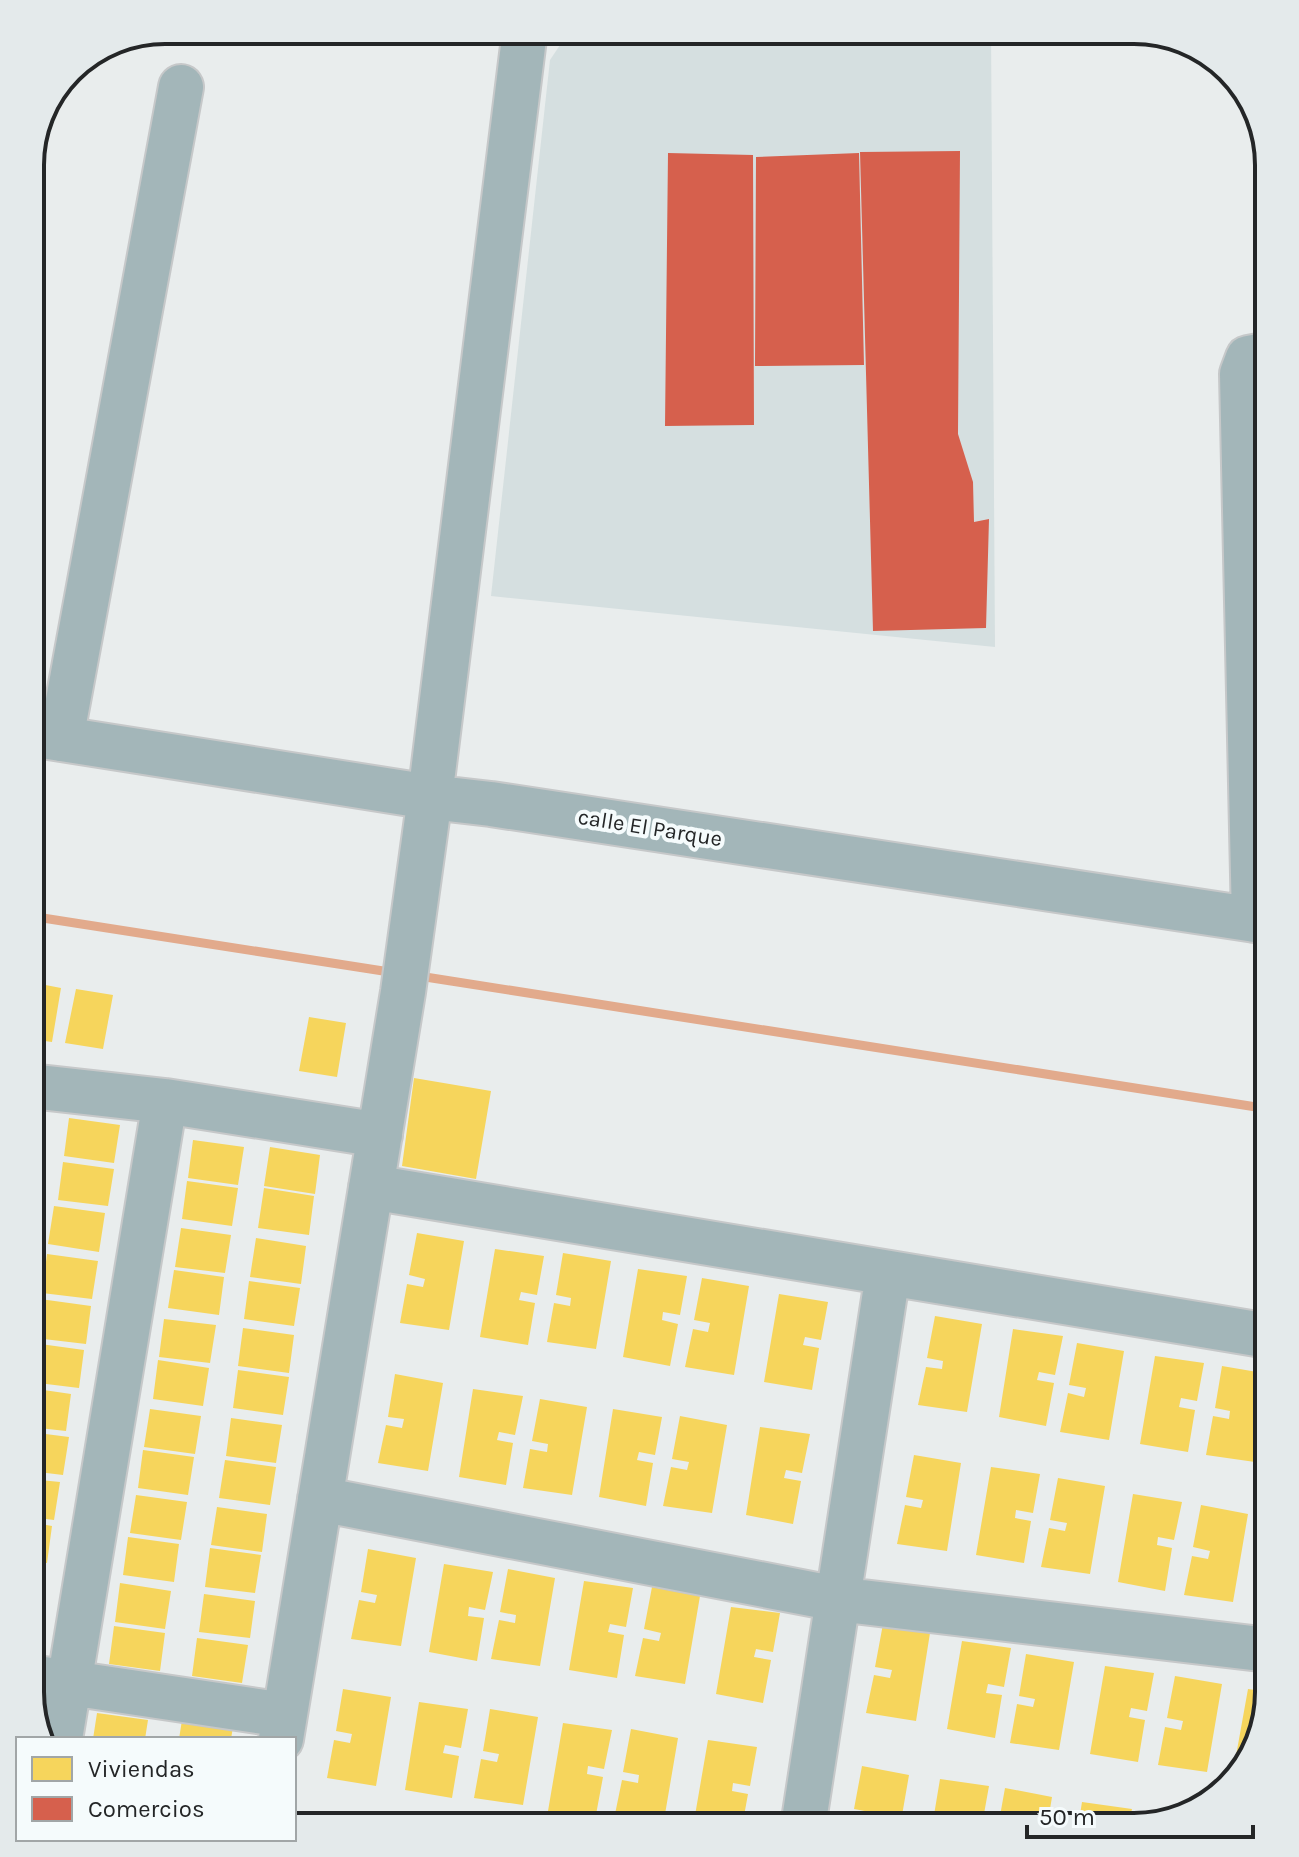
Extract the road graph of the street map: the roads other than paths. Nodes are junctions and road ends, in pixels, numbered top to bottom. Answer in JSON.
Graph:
{"nodes":[{"id":1,"x":523,"y":44,"type":"edge"},
{"id":2,"x":181,"y":87,"type":"dead end"},
{"id":3,"x":1255,"y":357,"type":"edge"},
{"id":4,"x":1255,"y":605,"type":"edge"},
{"id":5,"x":46,"y":737,"type":"edge"},
{"id":6,"x":430,"y":797,"type":"junction"},
{"id":7,"x":1255,"y":920,"type":"edge"},
{"id":8,"x":44,"y":1088,"type":"edge"},
{"id":9,"x":165,"y":1101,"type":"junction"},
{"id":10,"x":380,"y":1135,"type":"junction"},
{"id":11,"x":371,"y":1187,"type":"junction"},
{"id":12,"x":888,"y":1273,"type":"junction"},
{"id":13,"x":1255,"y":1334,"type":"edge"},
{"id":14,"x":320,"y":1499,"type":"junction"},
{"id":15,"x":837,"y":1599,"type":"junction"},
{"id":16,"x":1255,"y":1648,"type":"edge"},
{"id":17,"x":50,"y":1680,"type":"edge"},
{"id":18,"x":282,"y":1727,"type":"edge"},
{"id":19,"x":60,"y":1737,"type":"edge"},
{"id":20,"x":805,"y":1813,"type":"edge"}],
"edges":[{"from":1,"to":6,"type":"street"},
{"from":2,"to":5,"type":"street"},
{"from":3,"to":4,"type":"street"},
{"from":5,"to":6,"type":"street","name":"calle El Parque"},
{"from":6,"to":7,"type":"street","name":"calle El Parque"},
{"from":6,"to":10,"type":"street"},
{"from":8,"to":9,"type":"street"},
{"from":9,"to":10,"type":"street"},
{"from":9,"to":17,"type":"street"},
{"from":10,"to":11,"type":"street"},
{"from":11,"to":12,"type":"street"},
{"from":11,"to":14,"type":"street"},
{"from":12,"to":13,"type":"street"},
{"from":12,"to":15,"type":"street"},
{"from":14,"to":15,"type":"street"},
{"from":14,"to":18,"type":"street"},
{"from":15,"to":16,"type":"street"},
{"from":15,"to":20,"type":"street"},
{"from":17,"to":18,"type":"street"},
{"from":17,"to":19,"type":"street"}]}
